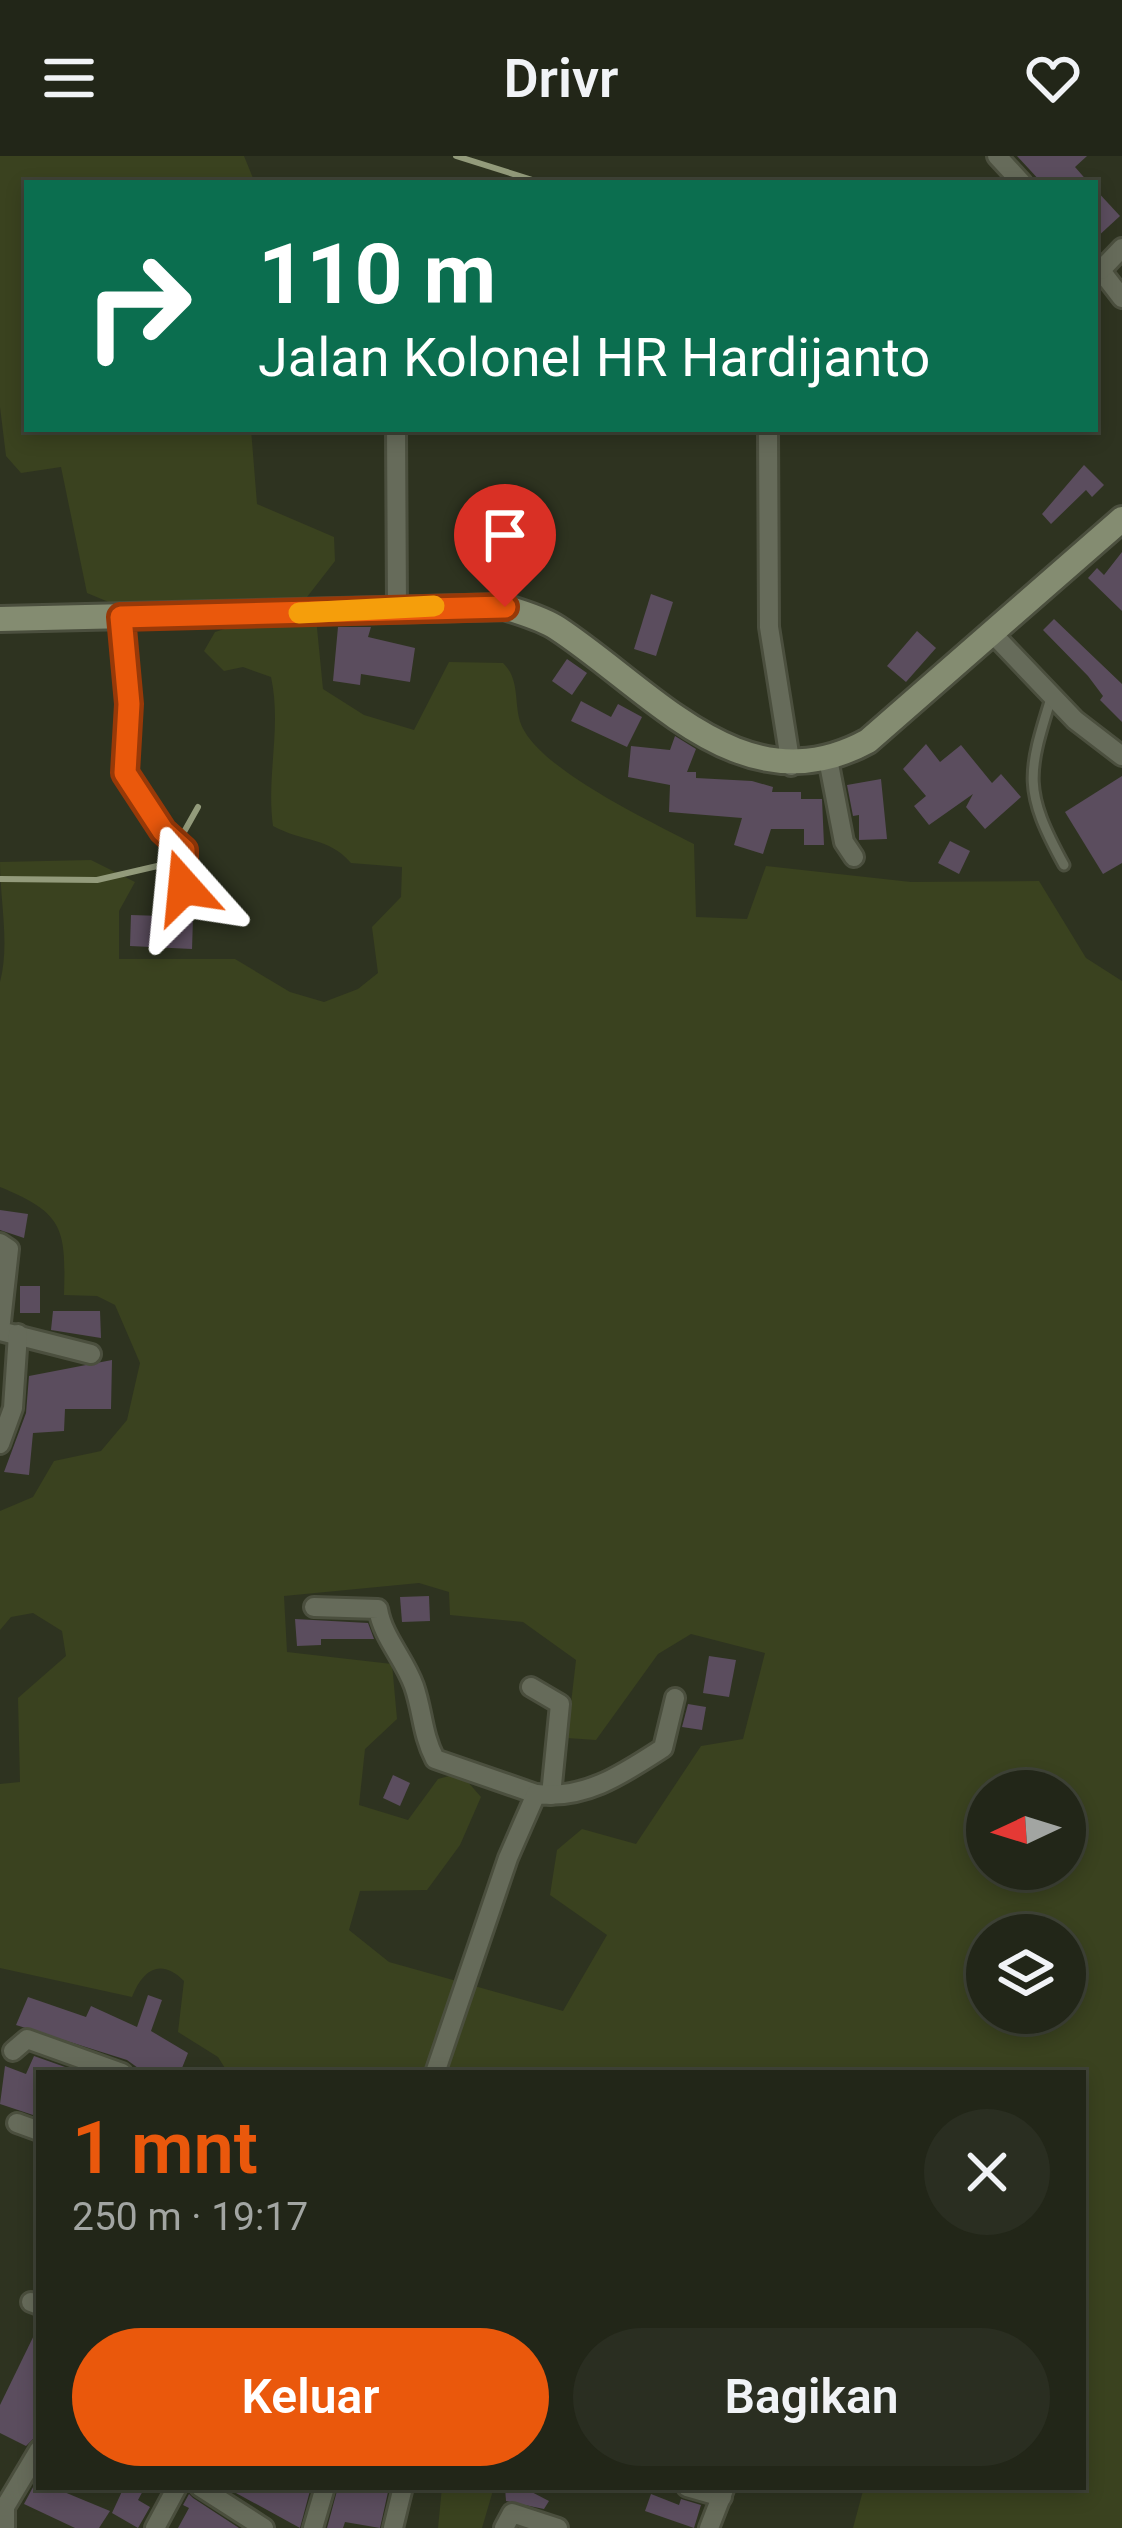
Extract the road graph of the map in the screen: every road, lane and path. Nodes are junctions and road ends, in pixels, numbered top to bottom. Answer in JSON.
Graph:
{"nodes":[{"id":1,"x":997,"y":156,"type":"edge"},
{"id":2,"x":1019,"y":180,"type":"edge"},
{"id":3,"x":1122,"y":248,"type":"edge"},
{"id":4,"x":1098,"y":266,"type":"edge"},
{"id":5,"x":1122,"y":298,"type":"edge"},
{"id":6,"x":396,"y":432,"type":"edge"},
{"id":7,"x":768,"y":432,"type":"edge"},
{"id":8,"x":1122,"y":519,"type":"edge"},
{"id":9,"x":397,"y":608,"type":"junction"},
{"id":10,"x":121,"y":617,"type":"junction"},
{"id":11,"x":1,"y":618,"type":"edge"},
{"id":12,"x":994,"y":635,"type":"junction"},
{"id":13,"x":1052,"y":695,"type":"junction"},
{"id":14,"x":1122,"y":756,"type":"edge"},
{"id":15,"x":828,"y":759,"type":"junction"},
{"id":16,"x":791,"y":766,"type":"junction"},
{"id":17,"x":854,"y":857,"type":"dead end"},
{"id":18,"x":1064,"y":865,"type":"dead end"},
{"id":19,"x":184,"y":887,"type":"dead end"},
{"id":20,"x":0,"y":1244,"type":"edge"},
{"id":21,"x":18,"y":1334,"type":"junction"},
{"id":22,"x":91,"y":1354,"type":"dead end"},
{"id":23,"x":8,"y":1373,"type":"edge"},
{"id":24,"x":0,"y":1444,"type":"edge"},
{"id":25,"x":314,"y":1607,"type":"dead end"},
{"id":26,"x":531,"y":1687,"type":"dead end"},
{"id":27,"x":675,"y":1697,"type":"dead end"},
{"id":28,"x":544,"y":1794,"type":"junction"},
{"id":29,"x":13,"y":2051,"type":"dead end"},
{"id":30,"x":114,"y":2070,"type":"edge"},
{"id":31,"x":437,"y":2070,"type":"edge"},
{"id":32,"x":17,"y":2123,"type":"dead end"},
{"id":33,"x":36,"y":2130,"type":"edge"},
{"id":34,"x":36,"y":2455,"type":"edge"},
{"id":35,"x":175,"y":2490,"type":"edge"},
{"id":36,"x":205,"y":2490,"type":"edge"},
{"id":37,"x":324,"y":2490,"type":"edge"},
{"id":38,"x":402,"y":2490,"type":"edge"},
{"id":39,"x":723,"y":2492,"type":"edge"},
{"id":40,"x":4,"y":2528,"type":"edge"},
{"id":41,"x":155,"y":2528,"type":"edge"},
{"id":42,"x":264,"y":2528,"type":"edge"},
{"id":43,"x":313,"y":2528,"type":"edge"},
{"id":44,"x":393,"y":2528,"type":"edge"},
{"id":45,"x":504,"y":2528,"type":"edge"},
{"id":46,"x":558,"y":2528,"type":"edge"},
{"id":47,"x":709,"y":2528,"type":"edge"}],
"edges":[{"from":1,"to":2,"type":"street"},
{"from":3,"to":4,"type":"street"},
{"from":4,"to":5,"type":"street"},
{"from":6,"to":9,"type":"street"},
{"from":7,"to":16,"type":"street"},
{"from":8,"to":12,"type":"main road"},
{"from":9,"to":10,"type":"main road"},
{"from":9,"to":16,"type":"main road"},
{"from":10,"to":11,"type":"main road"},
{"from":10,"to":19,"type":"lane"},
{"from":12,"to":13,"type":"street"},
{"from":12,"to":15,"type":"main road"},
{"from":13,"to":14,"type":"street"},
{"from":13,"to":18,"type":"lane"},
{"from":15,"to":16,"type":"main road"},
{"from":15,"to":17,"type":"street"},
{"from":20,"to":21,"type":"street"},
{"from":21,"to":22,"type":"street"},
{"from":21,"to":23,"type":"street"},
{"from":23,"to":24,"type":"street"},
{"from":25,"to":28,"type":"street"},
{"from":26,"to":28,"type":"street"},
{"from":27,"to":28,"type":"street"},
{"from":28,"to":31,"type":"street"},
{"from":29,"to":30,"type":"street"},
{"from":32,"to":33,"type":"street"},
{"from":34,"to":40,"type":"street"},
{"from":35,"to":41,"type":"street"},
{"from":36,"to":42,"type":"street"},
{"from":37,"to":43,"type":"street"},
{"from":38,"to":44,"type":"street"},
{"from":39,"to":47,"type":"street"},
{"from":45,"to":46,"type":"street"}]}
